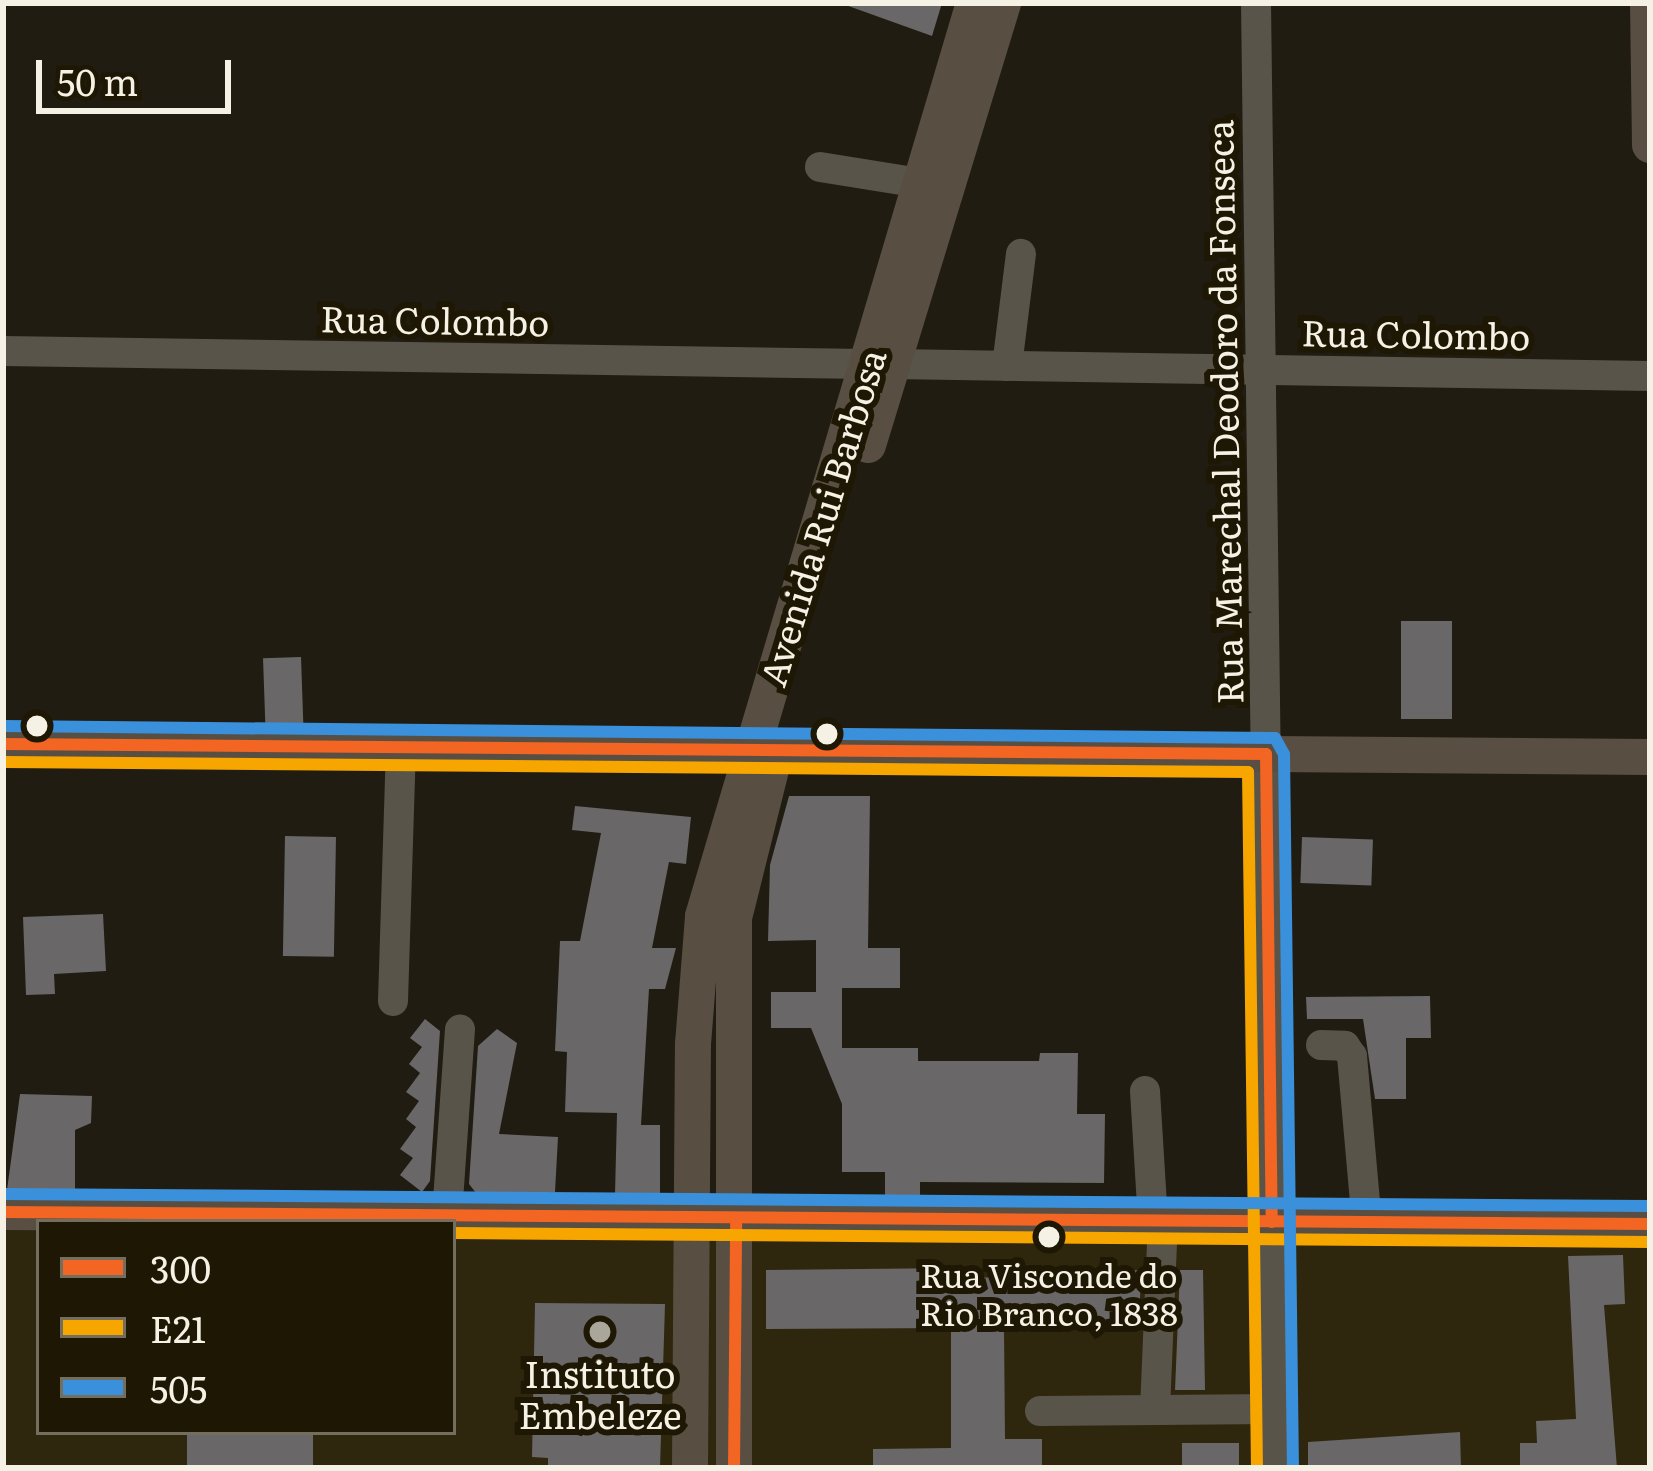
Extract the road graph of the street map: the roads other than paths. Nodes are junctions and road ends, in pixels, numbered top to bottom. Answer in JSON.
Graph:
{"nodes":[{"id":1,"x":974,"y":3,"type":"edge"},
{"id":2,"x":1003,"y":3,"type":"edge"},
{"id":3,"x":1256,"y":3,"type":"edge"},
{"id":4,"x":1648,"y":3,"type":"edge"},
{"id":5,"x":1650,"y":145,"type":"edge"},
{"id":6,"x":820,"y":166,"type":"dead end"},
{"id":7,"x":920,"y":183,"type":"junction"},
{"id":8,"x":1021,"y":254,"type":"dead end"},
{"id":9,"x":3,"y":351,"type":"edge"},
{"id":10,"x":880,"y":364,"type":"junction"},
{"id":11,"x":1007,"y":366,"type":"junction"},
{"id":12,"x":1261,"y":370,"type":"junction"},
{"id":13,"x":1650,"y":376,"type":"edge"},
{"id":14,"x":3,"y":743,"type":"edge"},
{"id":15,"x":401,"y":747,"type":"junction"},
{"id":16,"x":764,"y":750,"type":"junction"},
{"id":17,"x":1266,"y":754,"type":"junction"},
{"id":18,"x":1650,"y":757,"type":"edge"},
{"id":19,"x":393,"y":1001,"type":"dead end"},
{"id":20,"x":460,"y":1029,"type":"dead end"},
{"id":21,"x":1321,"y":1045,"type":"dead end"},
{"id":22,"x":1145,"y":1091,"type":"dead end"},
{"id":23,"x":3,"y":1212,"type":"edge"},
{"id":24,"x":447,"y":1216,"type":"junction"},
{"id":25,"x":692,"y":1217,"type":"junction"},
{"id":26,"x":159,"y":1218,"type":"edge"},
{"id":27,"x":736,"y":1218,"type":"junction"},
{"id":28,"x":1158,"y":1221,"type":"junction"},
{"id":29,"x":1272,"y":1222,"type":"junction"},
{"id":30,"x":1367,"y":1223,"type":"junction"},
{"id":31,"x":1650,"y":1224,"type":"edge"},
{"id":32,"x":1274,"y":1409,"type":"junction"},
{"id":33,"x":1155,"y":1410,"type":"junction"},
{"id":34,"x":1040,"y":1411,"type":"dead end"},
{"id":35,"x":690,"y":1468,"type":"edge"},
{"id":36,"x":734,"y":1468,"type":"edge"},
{"id":37,"x":1275,"y":1468,"type":"edge"}],
"edges":[{"from":1,"to":7,"type":"main road","name":"Avenida Rui Barbosa"},
{"from":2,"to":10,"type":"main road","name":"Avenida Rui Barbosa"},
{"from":3,"to":12,"type":"street","name":"Rua Marechal Deodoro da Fonseca"},
{"from":4,"to":5,"type":"main road"},
{"from":6,"to":7,"type":"street"},
{"from":7,"to":10,"type":"main road","name":"Avenida Rui Barbosa"},
{"from":8,"to":11,"type":"street"},
{"from":9,"to":10,"type":"street","name":"Rua Colombo"},
{"from":10,"to":11,"type":"street","name":"Rua Colombo"},
{"from":10,"to":16,"type":"main road","name":"Avenida Rui Barbosa"},
{"from":11,"to":12,"type":"street","name":"Rua Colombo"},
{"from":12,"to":13,"type":"street","name":"Rua Colombo"},
{"from":12,"to":17,"type":"street","name":"Rua Marechal Deodoro da Fonseca"},
{"from":14,"to":15,"type":"main road"},
{"from":15,"to":16,"type":"main road"},
{"from":15,"to":19,"type":"street"},
{"from":16,"to":17,"type":"main road"},
{"from":16,"to":25,"type":"main road","name":"Avenida Rui Barbosa"},
{"from":16,"to":27,"type":"main road","name":"Avenida Rui Barbosa"},
{"from":17,"to":18,"type":"main road"},
{"from":17,"to":29,"type":"street","name":"Rua Marechal Deodoro da Fonseca"},
{"from":20,"to":24,"type":"street"},
{"from":21,"to":30,"type":"street"},
{"from":22,"to":28,"type":"street"},
{"from":23,"to":26,"type":"main road"},
{"from":24,"to":25,"type":"main road"},
{"from":24,"to":26,"type":"main road"},
{"from":25,"to":27,"type":"main road"},
{"from":25,"to":35,"type":"main road","name":"Avenida Rui Barbosa"},
{"from":27,"to":28,"type":"main road"},
{"from":27,"to":36,"type":"main road","name":"Avenida Rui Barbosa"},
{"from":28,"to":29,"type":"main road"},
{"from":28,"to":33,"type":"street"},
{"from":29,"to":30,"type":"main road"},
{"from":29,"to":32,"type":"street","name":"Rua Marechal Deodoro da Fonseca"},
{"from":30,"to":31,"type":"main road"},
{"from":32,"to":33,"type":"street"},
{"from":32,"to":37,"type":"street","name":"Rua Marechal Deodoro da Fonseca"},
{"from":33,"to":34,"type":"street"}]}
